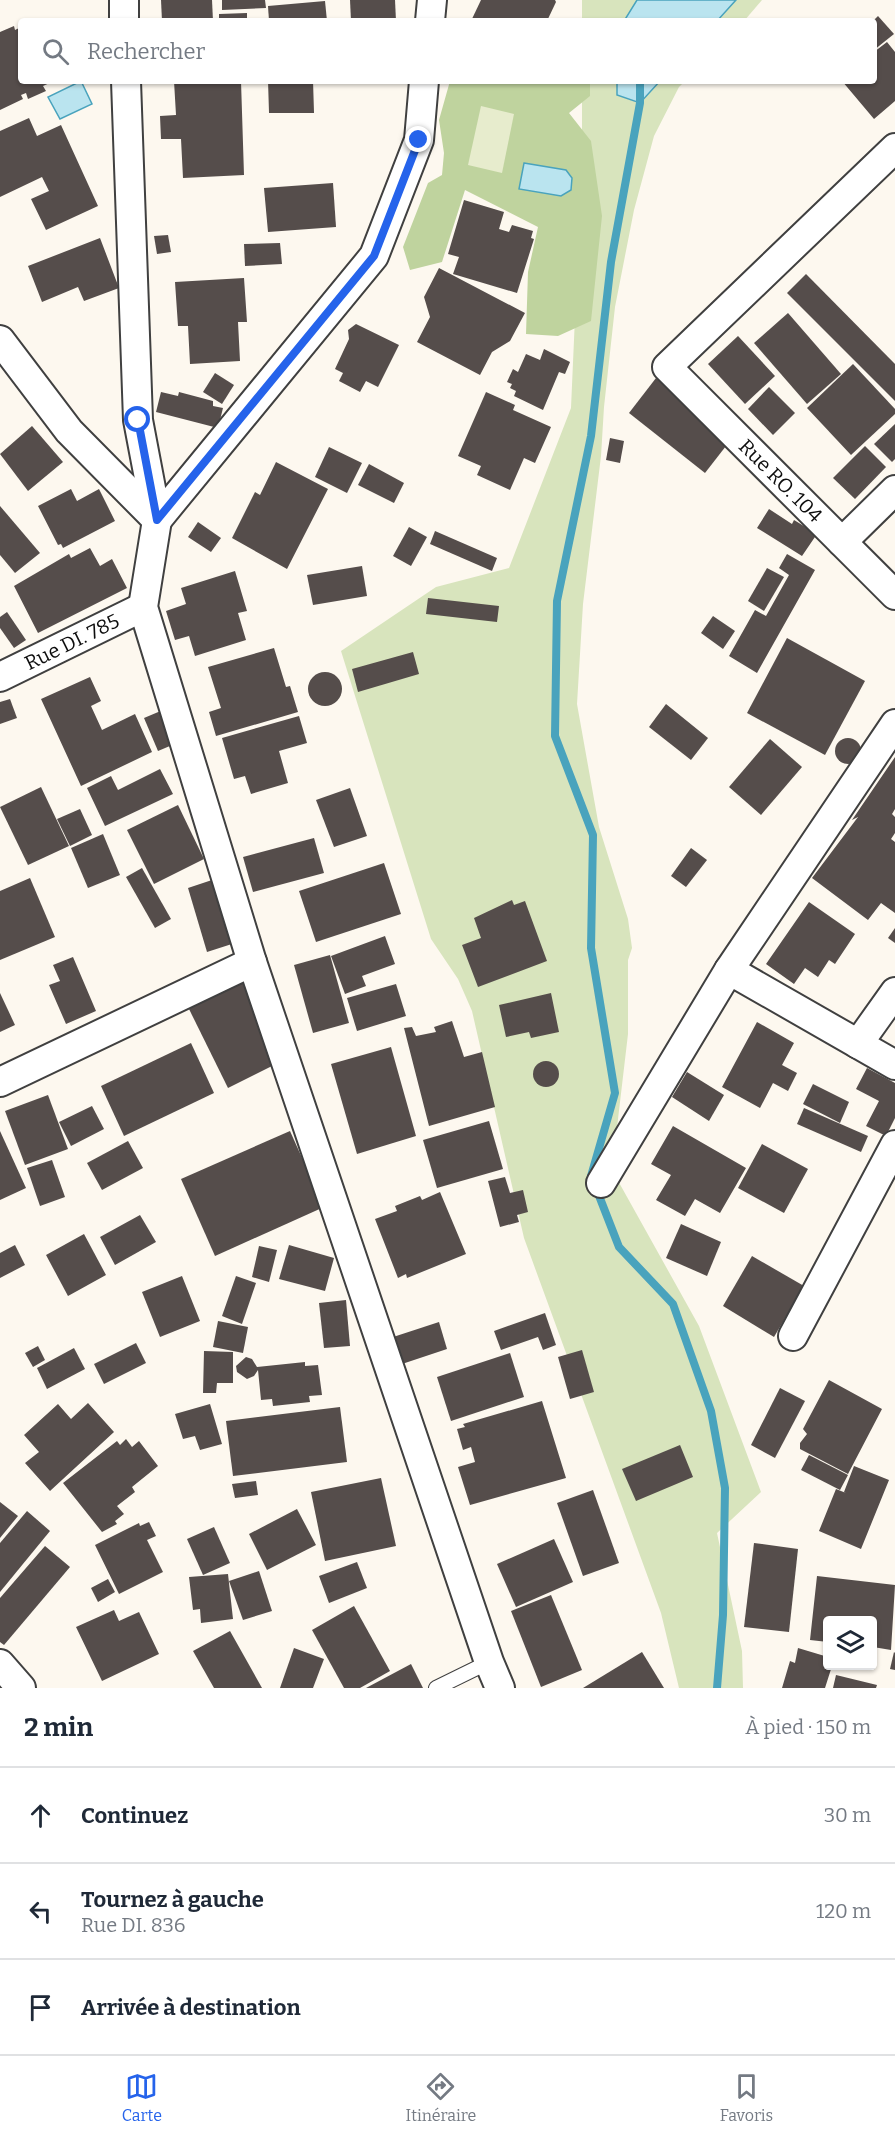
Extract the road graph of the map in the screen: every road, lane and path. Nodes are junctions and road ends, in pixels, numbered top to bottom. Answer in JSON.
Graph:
{"nodes":[{"id":1,"x":123,"y":0,"type":"edge"},
{"id":2,"x":432,"y":0,"type":"edge"},
{"id":3,"x":124,"y":18,"type":"edge"},
{"id":4,"x":430,"y":18,"type":"edge"},
{"id":5,"x":126,"y":84,"type":"edge"},
{"id":6,"x":424,"y":84,"type":"edge"},
{"id":7,"x":895,"y":148,"type":"edge"},
{"id":8,"x":0,"y":340,"type":"edge"},
{"id":9,"x":895,"y":490,"type":"edge"},
{"id":10,"x":157,"y":520,"type":"junction"},
{"id":11,"x":842,"y":542,"type":"junction"},
{"id":12,"x":895,"y":595,"type":"edge"},
{"id":13,"x":143,"y":607,"type":"junction"},
{"id":14,"x":0,"y":677,"type":"edge"},
{"id":15,"x":895,"y":724,"type":"edge"},
{"id":16,"x":252,"y":962,"type":"junction"},
{"id":17,"x":729,"y":970,"type":"junction"},
{"id":18,"x":895,"y":992,"type":"edge"},
{"id":19,"x":858,"y":1044,"type":"junction"},
{"id":20,"x":895,"y":1065,"type":"edge"},
{"id":21,"x":0,"y":1082,"type":"edge"},
{"id":22,"x":895,"y":1145,"type":"edge"},
{"id":23,"x":601,"y":1183,"type":"dead end"},
{"id":24,"x":793,"y":1336,"type":"dead end"},
{"id":25,"x":489,"y":1662,"type":"junction"},
{"id":26,"x":0,"y":1664,"type":"edge"},
{"id":27,"x":21,"y":1688,"type":"edge"},
{"id":28,"x":435,"y":1688,"type":"edge"},
{"id":29,"x":500,"y":1688,"type":"edge"}],
"edges":[{"from":1,"to":3,"type":"street"},
{"from":2,"to":4,"type":"street"},
{"from":5,"to":10,"type":"street"},
{"from":6,"to":10,"type":"street"},
{"from":7,"to":11,"type":"street","name":"Rue RO. 104"},
{"from":8,"to":10,"type":"street"},
{"from":9,"to":11,"type":"street"},
{"from":10,"to":13,"type":"street"},
{"from":11,"to":12,"type":"street","name":"Rue RO. 104"},
{"from":13,"to":14,"type":"street","name":"Rue DI. 785"},
{"from":13,"to":16,"type":"street"},
{"from":15,"to":17,"type":"street"},
{"from":16,"to":21,"type":"street"},
{"from":16,"to":25,"type":"street"},
{"from":17,"to":19,"type":"street"},
{"from":17,"to":23,"type":"street"},
{"from":18,"to":19,"type":"street"},
{"from":19,"to":20,"type":"street"},
{"from":22,"to":24,"type":"street"},
{"from":25,"to":28,"type":"lane"},
{"from":25,"to":29,"type":"street"},
{"from":26,"to":27,"type":"street"}]}
